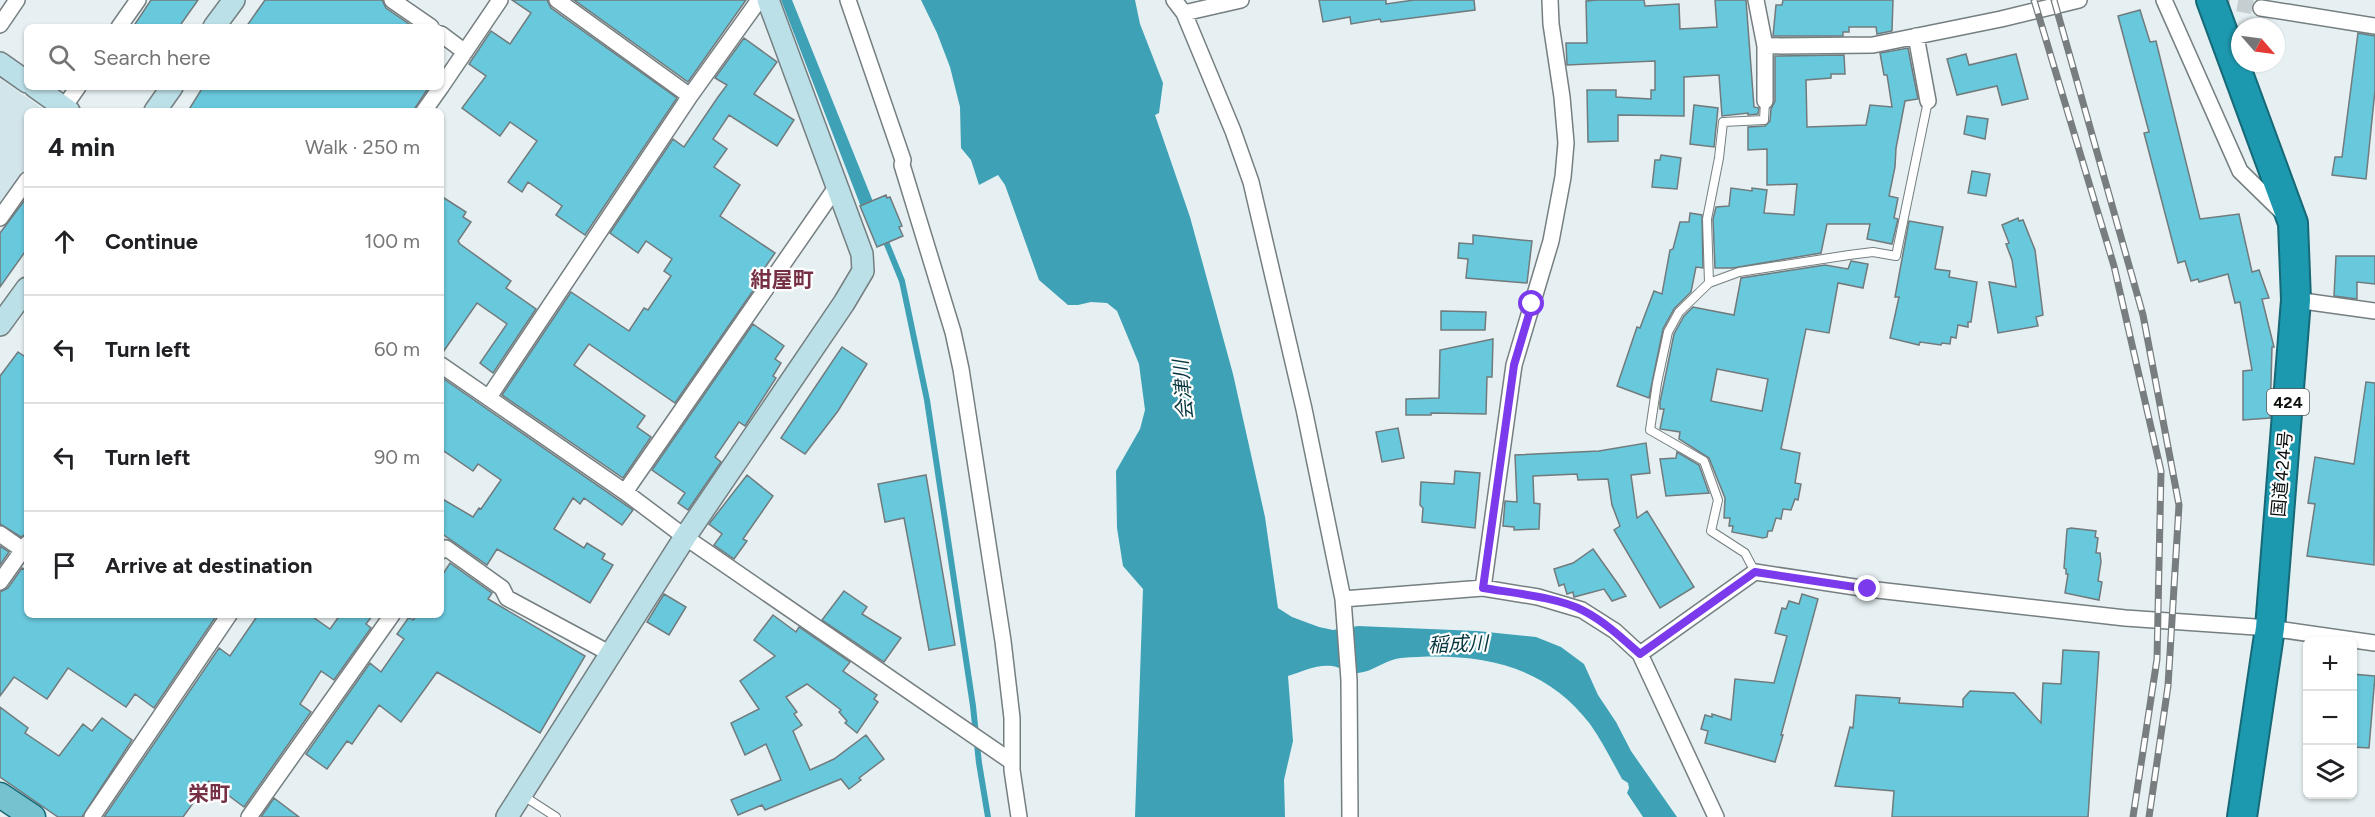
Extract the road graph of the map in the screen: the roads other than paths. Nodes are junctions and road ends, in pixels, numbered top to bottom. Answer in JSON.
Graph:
{"nodes":[{"id":1,"x":17,"y":0,"type":"edge"},
{"id":2,"x":138,"y":0,"type":"edge"},
{"id":3,"x":234,"y":0,"type":"edge"},
{"id":4,"x":392,"y":0,"type":"edge"},
{"id":5,"x":500,"y":0,"type":"edge"},
{"id":6,"x":557,"y":0,"type":"edge"},
{"id":7,"x":759,"y":0,"type":"edge"},
{"id":8,"x":768,"y":0,"type":"edge"},
{"id":9,"x":848,"y":0,"type":"edge"},
{"id":10,"x":1174,"y":0,"type":"edge"},
{"id":11,"x":1241,"y":0,"type":"edge"},
{"id":12,"x":1550,"y":0,"type":"edge"},
{"id":13,"x":1756,"y":0,"type":"edge"},
{"id":14,"x":2079,"y":0,"type":"edge"},
{"id":15,"x":2164,"y":0,"type":"edge"},
{"id":16,"x":2211,"y":0,"type":"edge"},
{"id":17,"x":2261,"y":8,"type":"tunnel mouth"},
{"id":18,"x":1184,"y":13,"type":"junction"},
{"id":19,"x":121,"y":24,"type":"edge"},
{"id":20,"x":216,"y":24,"type":"edge"},
{"id":21,"x":427,"y":24,"type":"edge"},
{"id":22,"x":0,"y":25,"type":"edge"},
{"id":23,"x":2375,"y":26,"type":"edge"},
{"id":24,"x":444,"y":36,"type":"edge"},
{"id":25,"x":1916,"y":36,"type":"junction"},
{"id":26,"x":1765,"y":46,"type":"junction"},
{"id":27,"x":465,"y":52,"type":"junction"},
{"id":28,"x":0,"y":63,"type":"edge"},
{"id":29,"x":24,"y":80,"type":"edge"},
{"id":30,"x":444,"y":83,"type":"edge"},
{"id":31,"x":39,"y":90,"type":"edge"},
{"id":32,"x":76,"y":90,"type":"edge"},
{"id":33,"x":170,"y":90,"type":"edge"},
{"id":34,"x":439,"y":90,"type":"edge"},
{"id":35,"x":690,"y":96,"type":"junction"},
{"id":36,"x":1765,"y":101,"type":"joint"},
{"id":37,"x":1928,"y":101,"type":"joint"},
{"id":38,"x":66,"y":108,"type":"edge"},
{"id":39,"x":68,"y":108,"type":"edge"},
{"id":40,"x":157,"y":108,"type":"edge"},
{"id":41,"x":426,"y":108,"type":"edge"},
{"id":42,"x":24,"y":184,"type":"edge"},
{"id":43,"x":837,"y":186,"type":"junction"},
{"id":44,"x":0,"y":218,"type":"edge"},
{"id":45,"x":2293,"y":223,"type":"junction"},
{"id":46,"x":1709,"y":283,"type":"junction"},
{"id":47,"x":24,"y":292,"type":"edge"},
{"id":48,"x":2296,"y":300,"type":"junction"},
{"id":49,"x":2375,"y":311,"type":"edge"},
{"id":50,"x":0,"y":325,"type":"edge"},
{"id":51,"x":444,"y":367,"type":"edge"},
{"id":52,"x":489,"y":397,"type":"junction"},
{"id":53,"x":625,"y":492,"type":"junction"},
{"id":54,"x":0,"y":534,"type":"edge"},
{"id":55,"x":685,"y":537,"type":"junction"},
{"id":56,"x":24,"y":546,"type":"edge"},
{"id":57,"x":24,"y":548,"type":"edge"},
{"id":58,"x":444,"y":549,"type":"edge"},
{"id":59,"x":1755,"y":572,"type":"junction"},
{"id":60,"x":0,"y":582,"type":"edge"},
{"id":61,"x":1483,"y":588,"type":"junction"},
{"id":62,"x":1343,"y":599,"type":"junction"},
{"id":63,"x":227,"y":618,"type":"edge"},
{"id":64,"x":390,"y":618,"type":"edge"},
{"id":65,"x":2270,"y":628,"type":"junction"},
{"id":66,"x":2375,"y":643,"type":"edge"},
{"id":67,"x":609,"y":653,"type":"junction"},
{"id":68,"x":1640,"y":654,"type":"junction"},
{"id":69,"x":1012,"y":762,"type":"junction"},
{"id":70,"x":521,"y":794,"type":"junction"},
{"id":71,"x":0,"y":795,"type":"edge"},
{"id":72,"x":33,"y":817,"type":"edge"},
{"id":73,"x":92,"y":817,"type":"edge"},
{"id":74,"x":249,"y":817,"type":"edge"},
{"id":75,"x":507,"y":817,"type":"edge"},
{"id":76,"x":556,"y":817,"type":"edge"},
{"id":77,"x":1019,"y":817,"type":"edge"},
{"id":78,"x":1350,"y":817,"type":"edge"},
{"id":79,"x":1716,"y":817,"type":"edge"},
{"id":80,"x":2242,"y":817,"type":"edge"}],
"edges":[{"from":1,"to":22,"type":"street"},
{"from":2,"to":19,"type":"street"},
{"from":3,"to":20,"type":"street"},
{"from":4,"to":21,"type":"street"},
{"from":5,"to":27,"type":"street"},
{"from":6,"to":35,"type":"street"},
{"from":7,"to":35,"type":"street"},
{"from":8,"to":43,"type":"street"},
{"from":9,"to":69,"type":"street"},
{"from":10,"to":18,"type":"street"},
{"from":11,"to":18,"type":"street"},
{"from":12,"to":61,"type":"street"},
{"from":13,"to":26,"type":"street"},
{"from":14,"to":25,"type":"street"},
{"from":15,"to":45,"type":"street"},
{"from":16,"to":45,"type":"highway","name":"国道424号","number":"424"},
{"from":17,"to":23,"type":"street"},
{"from":18,"to":62,"type":"street"},
{"from":24,"to":27,"type":"street"},
{"from":25,"to":26,"type":"street"},
{"from":25,"to":37,"type":"street"},
{"from":26,"to":36,"type":"street"},
{"from":27,"to":30,"type":"street"},
{"from":28,"to":29,"type":"street"},
{"from":31,"to":38,"type":"street"},
{"from":32,"to":39,"type":"street"},
{"from":33,"to":40,"type":"street"},
{"from":34,"to":41,"type":"street"},
{"from":35,"to":52,"type":"street"},
{"from":36,"to":46,"type":"lane"},
{"from":37,"to":46,"type":"lane"},
{"from":42,"to":44,"type":"street"},
{"from":43,"to":53,"type":"street"},
{"from":43,"to":55,"type":"street"},
{"from":45,"to":48,"type":"highway","name":"国道424号","number":"424"},
{"from":46,"to":59,"type":"lane"},
{"from":47,"to":50,"type":"street"},
{"from":48,"to":49,"type":"street"},
{"from":48,"to":65,"type":"highway","name":"国道424号","number":"424"},
{"from":51,"to":52,"type":"street"},
{"from":52,"to":53,"type":"street"},
{"from":53,"to":55,"type":"street"},
{"from":54,"to":56,"type":"street"},
{"from":55,"to":67,"type":"street"},
{"from":55,"to":69,"type":"street"},
{"from":57,"to":60,"type":"street"},
{"from":58,"to":67,"type":"street"},
{"from":59,"to":65,"type":"street"},
{"from":59,"to":68,"type":"street"},
{"from":61,"to":62,"type":"street"},
{"from":61,"to":68,"type":"street"},
{"from":62,"to":78,"type":"street"},
{"from":63,"to":73,"type":"street"},
{"from":64,"to":74,"type":"street"},
{"from":65,"to":66,"type":"street"},
{"from":65,"to":80,"type":"highway","name":"国道424号","number":"424"},
{"from":67,"to":70,"type":"street"},
{"from":68,"to":79,"type":"street"},
{"from":69,"to":77,"type":"street"},
{"from":70,"to":75,"type":"street"},
{"from":70,"to":76,"type":"lane"},
{"from":71,"to":72,"type":"main road"}]}
